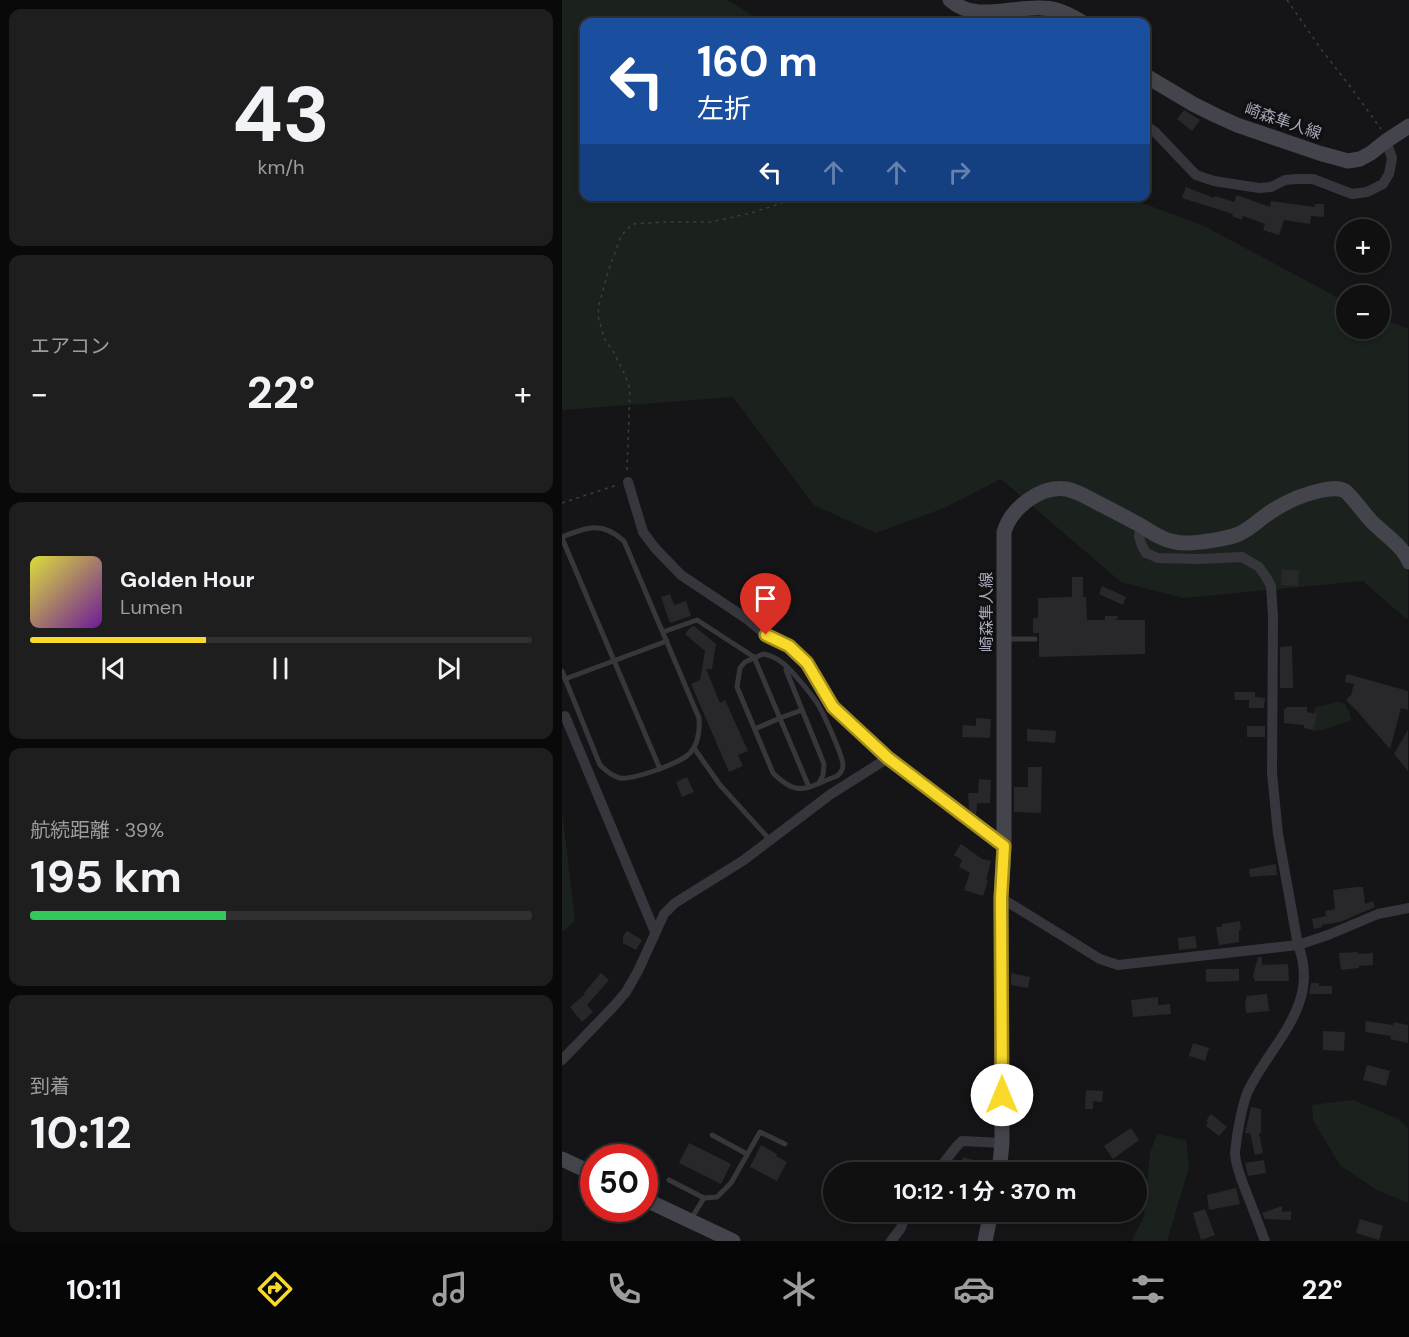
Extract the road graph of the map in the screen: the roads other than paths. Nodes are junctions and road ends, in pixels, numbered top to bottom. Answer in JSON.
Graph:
{"nodes":[{"id":1,"x":950,"y":0,"type":"edge"},
{"id":2,"x":1075,"y":18,"type":"edge"},
{"id":3,"x":1150,"y":79,"type":"edge"},
{"id":4,"x":1408,"y":126,"type":"edge"},
{"id":5,"x":1150,"y":129,"type":"edge"},
{"id":6,"x":1386,"y":141,"type":"junction"},
{"id":7,"x":628,"y":482,"type":"road end"},
{"id":8,"x":1140,"y":526,"type":"junction"},
{"id":9,"x":562,"y":538,"type":"edge"},
{"id":10,"x":1408,"y":561,"type":"edge"},
{"id":11,"x":663,"y":632,"type":"junction"},
{"id":12,"x":1005,"y":639,"type":"junction"},
{"id":13,"x":1035,"y":639,"type":"dead end"},
{"id":14,"x":667,"y":641,"type":"junction"},
{"id":15,"x":754,"y":657,"type":"junction"},
{"id":16,"x":614,"y":661,"type":"junction"},
{"id":17,"x":784,"y":664,"type":"junction"},
{"id":18,"x":562,"y":671,"type":"edge"},
{"id":19,"x":565,"y":679,"type":"junction"},
{"id":20,"x":802,"y":710,"type":"junction"},
{"id":21,"x":565,"y":716,"type":"dead end"},
{"id":22,"x":780,"y":718,"type":"junction"},
{"id":23,"x":755,"y":729,"type":"junction"},
{"id":24,"x":694,"y":748,"type":"junction"},
{"id":25,"x":888,"y":758,"type":"junction"},
{"id":26,"x":660,"y":769,"type":"junction"},
{"id":27,"x":819,"y":783,"type":"junction"},
{"id":28,"x":809,"y":786,"type":"junction"},
{"id":29,"x":771,"y":841,"type":"junction"},
{"id":30,"x":1004,"y":846,"type":"junction"},
{"id":31,"x":1001,"y":898,"type":"junction"},
{"id":32,"x":1408,"y":908,"type":"edge"},
{"id":33,"x":655,"y":932,"type":"junction"},
{"id":34,"x":1298,"y":945,"type":"junction"},
{"id":35,"x":562,"y":1060,"type":"edge"},
{"id":36,"x":712,"y":1135,"type":"dead end"},
{"id":37,"x":1002,"y":1143,"type":"junction"},
{"id":38,"x":784,"y":1144,"type":"dead end"},
{"id":39,"x":747,"y":1154,"type":"junction"},
{"id":40,"x":562,"y":1159,"type":"edge"},
{"id":41,"x":944,"y":1162,"type":"edge"},
{"id":42,"x":1000,"y":1162,"type":"edge"},
{"id":43,"x":580,"y":1167,"type":"edge"},
{"id":44,"x":670,"y":1180,"type":"dead end"},
{"id":45,"x":704,"y":1198,"type":"junction"},
{"id":46,"x":658,"y":1206,"type":"edge"},
{"id":47,"x":690,"y":1221,"type":"junction"},
{"id":48,"x":903,"y":1222,"type":"edge"},
{"id":49,"x":989,"y":1222,"type":"edge"},
{"id":50,"x":733,"y":1241,"type":"edge"},
{"id":51,"x":891,"y":1241,"type":"edge"},
{"id":52,"x":985,"y":1241,"type":"edge"},
{"id":53,"x":1266,"y":1241,"type":"edge"}],
"edges":[{"from":1,"to":2,"type":"main road"},
{"from":3,"to":6,"type":"main road","name":"崎森隼人線"},
{"from":4,"to":6,"type":"main road","name":"崎森隼人線"},
{"from":5,"to":6,"type":"street"},
{"from":7,"to":25,"type":"street"},
{"from":8,"to":10,"type":"main road","name":"崎森隼人線"},
{"from":8,"to":12,"type":"main road","name":"崎森隼人線"},
{"from":8,"to":34,"type":"street"},
{"from":9,"to":11,"type":"lane"},
{"from":9,"to":16,"type":"lane"},
{"from":11,"to":14,"type":"lane"},
{"from":11,"to":15,"type":"lane"},
{"from":12,"to":13,"type":"lane"},
{"from":12,"to":30,"type":"main road","name":"崎森隼人線"},
{"from":14,"to":16,"type":"lane"},
{"from":14,"to":24,"type":"lane"},
{"from":15,"to":17,"type":"lane"},
{"from":15,"to":22,"type":"lane"},
{"from":15,"to":23,"type":"lane"},
{"from":16,"to":19,"type":"lane"},
{"from":16,"to":26,"type":"lane"},
{"from":17,"to":20,"type":"lane"},
{"from":17,"to":27,"type":"lane"},
{"from":18,"to":19,"type":"lane"},
{"from":19,"to":26,"type":"lane"},
{"from":20,"to":22,"type":"lane"},
{"from":20,"to":27,"type":"lane"},
{"from":21,"to":33,"type":"street"},
{"from":22,"to":23,"type":"lane"},
{"from":22,"to":28,"type":"lane"},
{"from":23,"to":28,"type":"lane"},
{"from":24,"to":26,"type":"lane"},
{"from":24,"to":29,"type":"lane"},
{"from":25,"to":29,"type":"street"},
{"from":25,"to":30,"type":"street"},
{"from":27,"to":28,"type":"lane"},
{"from":29,"to":33,"type":"street"},
{"from":30,"to":31,"type":"main road","name":"崎森隼人線"},
{"from":31,"to":34,"type":"street"},
{"from":31,"to":37,"type":"main road","name":"崎森隼人線"},
{"from":32,"to":34,"type":"street"},
{"from":33,"to":35,"type":"street"},
{"from":34,"to":53,"type":"street"},
{"from":36,"to":39,"type":"lane"},
{"from":37,"to":41,"type":"street"},
{"from":37,"to":42,"type":"main road","name":"崎森隼人線"},
{"from":38,"to":39,"type":"lane"},
{"from":39,"to":45,"type":"lane"},
{"from":40,"to":43,"type":"main road"},
{"from":44,"to":45,"type":"lane"},
{"from":45,"to":47,"type":"lane"},
{"from":46,"to":47,"type":"main road"},
{"from":47,"to":50,"type":"main road"},
{"from":48,"to":51,"type":"street"},
{"from":49,"to":52,"type":"main road"}]}
